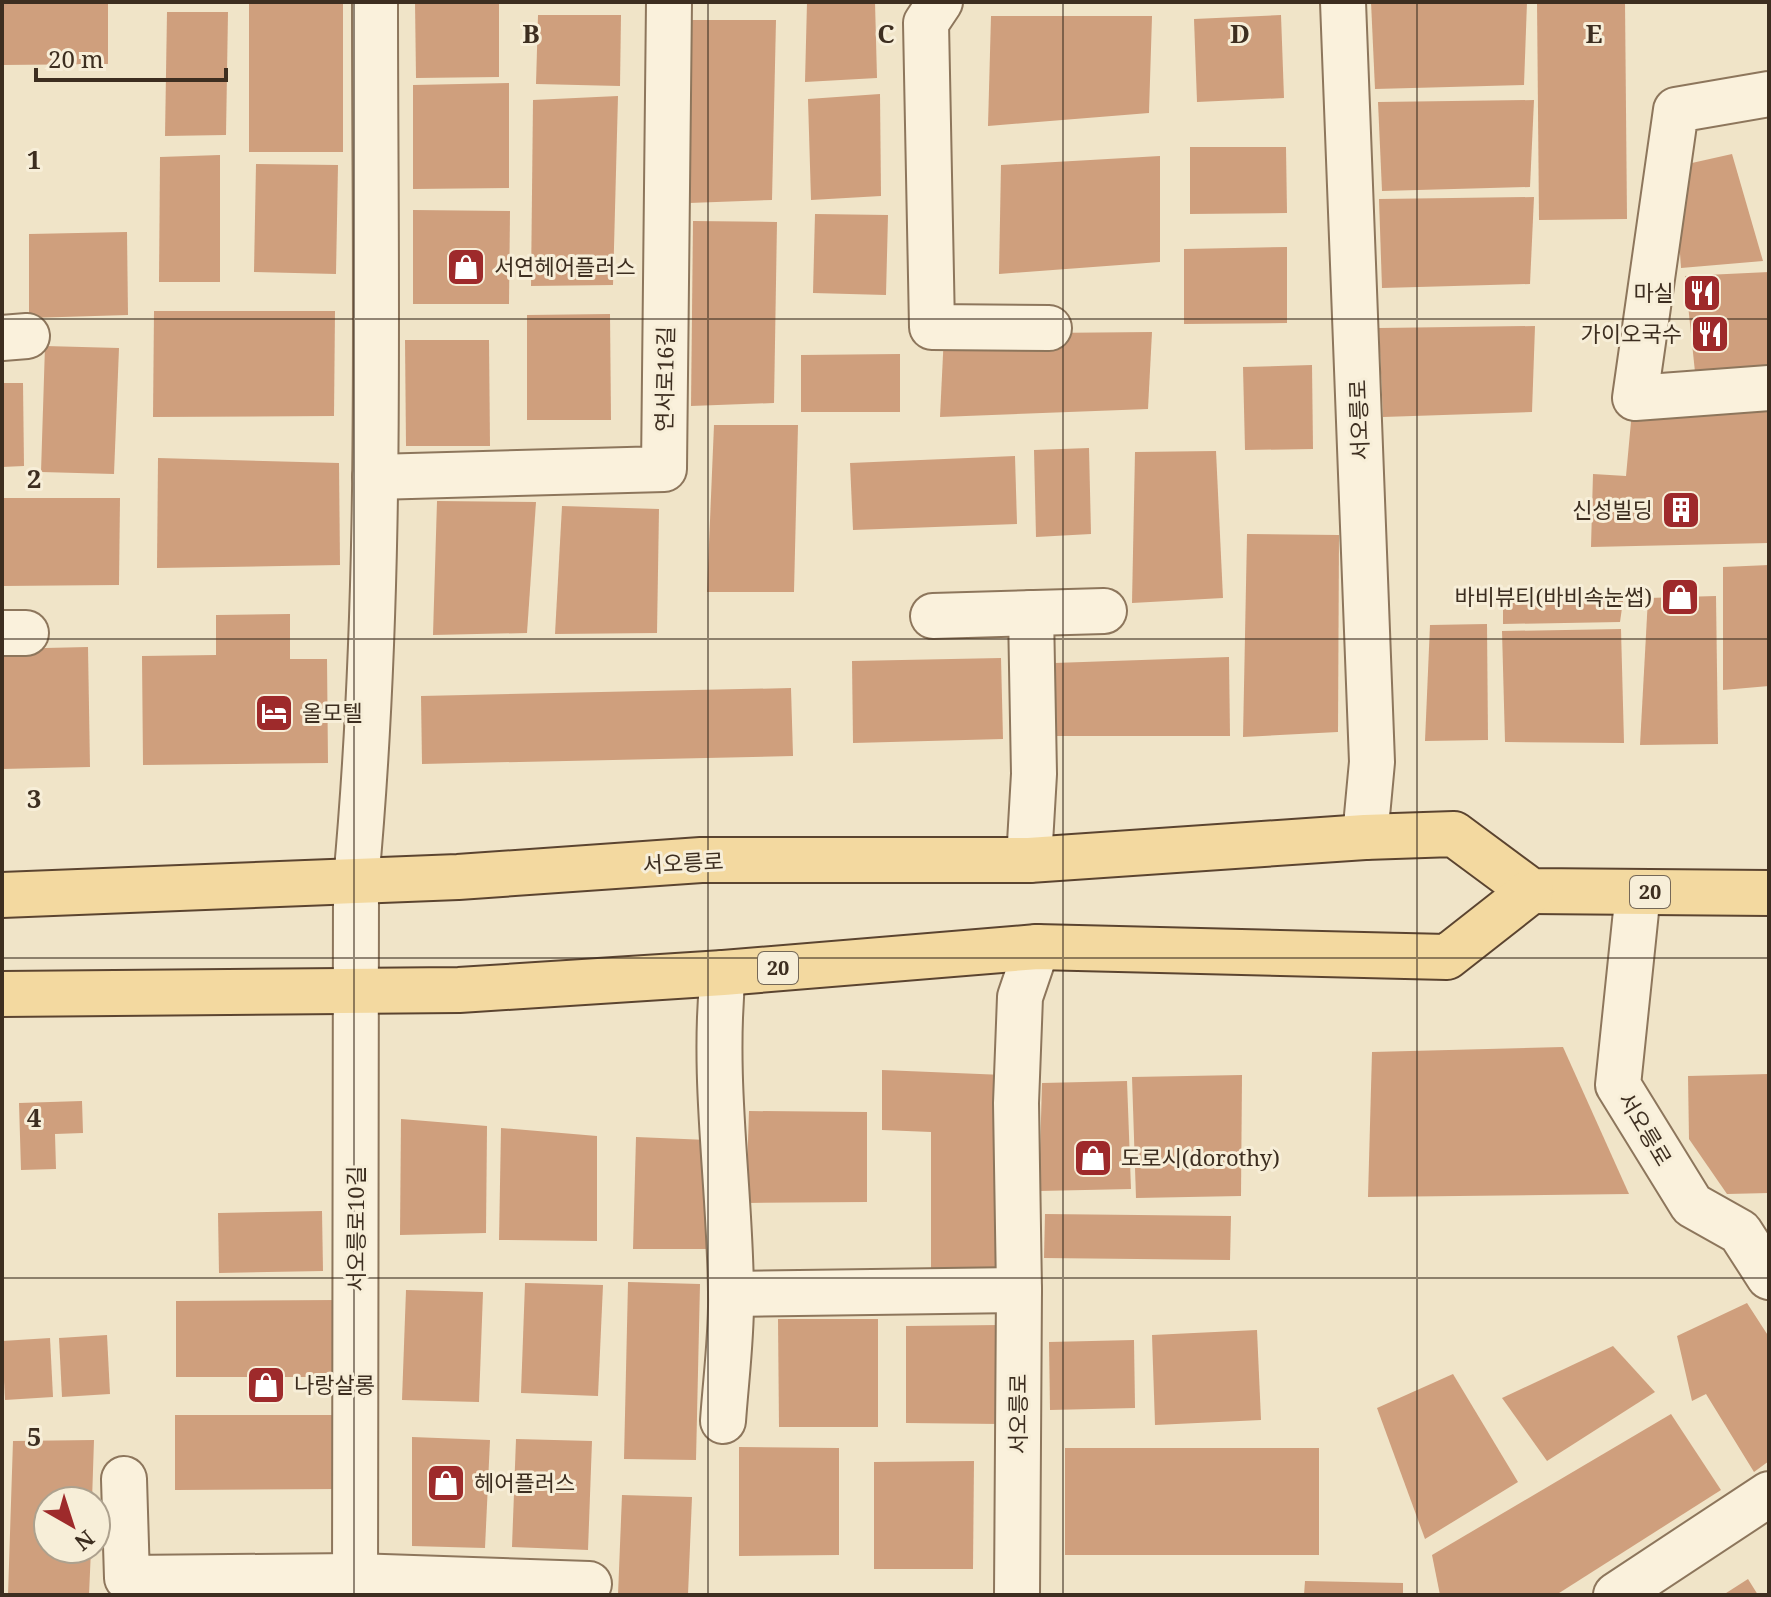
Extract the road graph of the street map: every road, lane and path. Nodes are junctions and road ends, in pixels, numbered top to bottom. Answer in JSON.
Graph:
{"nodes":[{"id":1,"x":375,"y":2,"type":"edge"},
{"id":2,"x":669,"y":2,"type":"edge"},
{"id":3,"x":940,"y":2,"type":"edge"},
{"id":4,"x":1343,"y":2,"type":"edge"},
{"id":5,"x":1769,"y":94,"type":"edge"},
{"id":6,"x":1049,"y":328,"type":"dead end"},
{"id":7,"x":1769,"y":388,"type":"edge"},
{"id":8,"x":375,"y":477,"type":"junction"},
{"id":9,"x":1104,"y":611,"type":"dead end"},
{"id":10,"x":1031,"y":613,"type":"junction"},
{"id":11,"x":933,"y":616,"type":"dead end"},
{"id":12,"x":1365,"y":837,"type":"junction"},
{"id":13,"x":1029,"y":860,"type":"junction"},
{"id":14,"x":356,"y":881,"type":"junction"},
{"id":15,"x":1531,"y":891,"type":"junction"},
{"id":16,"x":1638,"y":892,"type":"junction"},
{"id":17,"x":1769,"y":893,"type":"edge"},
{"id":18,"x":2,"y":895,"type":"edge"},
{"id":19,"x":1037,"y":947,"type":"junction"},
{"id":20,"x":723,"y":973,"type":"junction"},
{"id":21,"x":357,"y":992,"type":"junction"},
{"id":22,"x":2,"y":994,"type":"edge"},
{"id":23,"x":1769,"y":1277,"type":"edge"},
{"id":24,"x":1019,"y":1290,"type":"junction"},
{"id":25,"x":731,"y":1294,"type":"junction"},
{"id":26,"x":723,"y":1421,"type":"dead end"},
{"id":27,"x":124,"y":1479,"type":"dead end"},
{"id":28,"x":1769,"y":1494,"type":"edge"},
{"id":29,"x":589,"y":1584,"type":"dead end"},
{"id":30,"x":355,"y":1586,"type":"edge"},
{"id":31,"x":1017,"y":1595,"type":"edge"},
{"id":32,"x":1616,"y":1595,"type":"edge"}],
"edges":[{"from":1,"to":8,"type":"street"},
{"from":2,"to":8,"type":"street","name":"연서로16길"},
{"from":3,"to":6,"type":"street"},
{"from":4,"to":12,"type":"street","name":"서오릉로"},
{"from":5,"to":7,"type":"street"},
{"from":8,"to":14,"type":"street"},
{"from":9,"to":10,"type":"street"},
{"from":10,"to":11,"type":"street"},
{"from":10,"to":13,"type":"street"},
{"from":12,"to":13,"type":"main road","name":"서오릉로"},
{"from":12,"to":15,"type":"main road","name":"서오릉로"},
{"from":13,"to":14,"type":"main road","name":"서오릉로"},
{"from":14,"to":18,"type":"main road","name":"서오릉로"},
{"from":14,"to":21,"type":"street","name":"서오릉로10길"},
{"from":15,"to":16,"type":"main road","number":"20"},
{"from":15,"to":19,"type":"main road","number":"20"},
{"from":16,"to":17,"type":"main road","number":"20"},
{"from":16,"to":23,"type":"street","name":"서오릉로"},
{"from":19,"to":20,"type":"main road","number":"20"},
{"from":19,"to":24,"type":"street","name":"서오릉로"},
{"from":20,"to":21,"type":"main road","number":"20"},
{"from":20,"to":25,"type":"street"},
{"from":21,"to":22,"type":"main road","number":"20"},
{"from":21,"to":30,"type":"street","name":"서오릉로10길"},
{"from":24,"to":25,"type":"street"},
{"from":24,"to":31,"type":"street","name":"서오릉로"},
{"from":25,"to":26,"type":"street"},
{"from":27,"to":30,"type":"street"},
{"from":28,"to":32,"type":"street"},
{"from":29,"to":30,"type":"street"}]}
